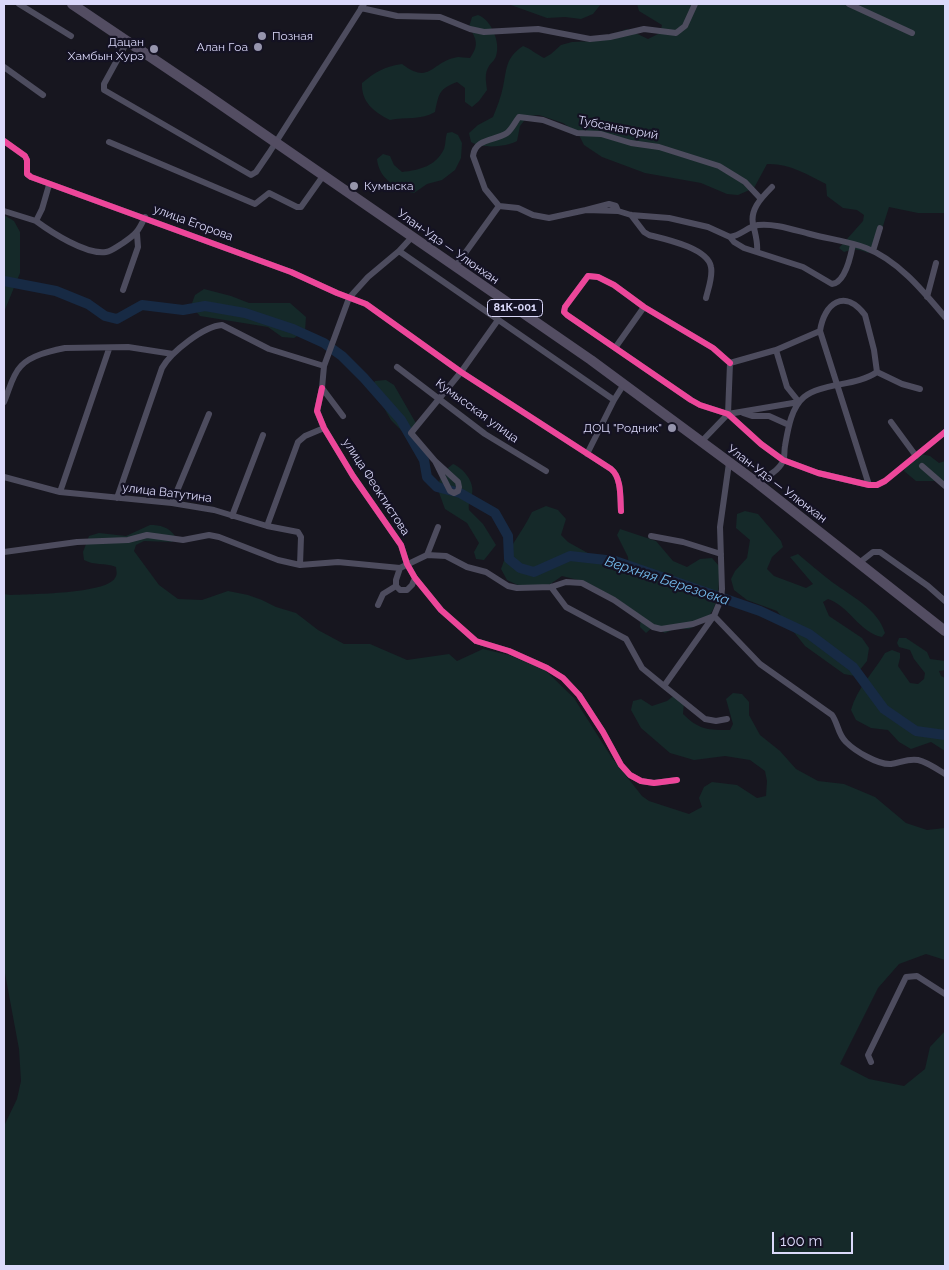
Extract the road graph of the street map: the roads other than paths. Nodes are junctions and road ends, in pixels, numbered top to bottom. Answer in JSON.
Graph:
{"nodes":[{"id":1,"x":19,"y":4,"type":"edge"},
{"id":2,"x":72,"y":4,"type":"edge"},
{"id":3,"x":695,"y":4,"type":"edge"},
{"id":4,"x":849,"y":4,"type":"edge"},
{"id":5,"x":362,"y":6,"type":"edge"},
{"id":6,"x":912,"y":33,"type":"dead end"},
{"id":7,"x":71,"y":36,"type":"dead end"},
{"id":8,"x":127,"y":42,"type":"junction"},
{"id":9,"x":4,"y":67,"type":"edge"},
{"id":10,"x":43,"y":95,"type":"dead end"},
{"id":11,"x":4,"y":141,"type":"edge"},
{"id":12,"x":109,"y":142,"type":"dead end"},
{"id":13,"x":275,"y":142,"type":"junction"},
{"id":14,"x":323,"y":176,"type":"junction"},
{"id":15,"x":49,"y":185,"type":"junction"},
{"id":16,"x":772,"y":187,"type":"dead end"},
{"id":17,"x":761,"y":198,"type":"junction"},
{"id":18,"x":499,"y":206,"type":"junction"},
{"id":19,"x":4,"y":211,"type":"edge"},
{"id":20,"x":631,"y":215,"type":"junction"},
{"id":21,"x":144,"y":217,"type":"junction"},
{"id":22,"x":36,"y":221,"type":"junction"},
{"id":23,"x":753,"y":227,"type":"junction"},
{"id":24,"x":880,"y":228,"type":"dead end"},
{"id":25,"x":137,"y":234,"type":"junction"},
{"id":26,"x":412,"y":237,"type":"junction"},
{"id":27,"x":730,"y":237,"type":"junction"},
{"id":28,"x":853,"y":244,"type":"junction"},
{"id":29,"x":399,"y":251,"type":"junction"},
{"id":30,"x":874,"y":251,"type":"junction"},
{"id":31,"x":757,"y":252,"type":"junction"},
{"id":32,"x":936,"y":263,"type":"dead end"},
{"id":33,"x":455,"y":267,"type":"junction"},
{"id":34,"x":123,"y":290,"type":"dead end"},
{"id":35,"x":927,"y":297,"type":"junction"},
{"id":36,"x":349,"y":298,"type":"junction"},
{"id":37,"x":706,"y":298,"type":"dead end"},
{"id":38,"x":644,"y":307,"type":"junction"},
{"id":39,"x":945,"y":317,"type":"edge"},
{"id":40,"x":498,"y":320,"type":"junction"},
{"id":41,"x":820,"y":331,"type":"junction"},
{"id":42,"x":109,"y":348,"type":"junction"},
{"id":43,"x":615,"y":348,"type":"junction"},
{"id":44,"x":776,"y":350,"type":"junction"},
{"id":45,"x":173,"y":354,"type":"junction"},
{"id":46,"x":730,"y":363,"type":"junction"},
{"id":47,"x":324,"y":366,"type":"junction"},
{"id":48,"x":398,"y":367,"type":"dead end"},
{"id":49,"x":461,"y":372,"type":"junction"},
{"id":50,"x":877,"y":372,"type":"junction"},
{"id":51,"x":624,"y":384,"type":"junction"},
{"id":52,"x":837,"y":385,"type":"junction"},
{"id":53,"x":322,"y":388,"type":"junction"},
{"id":54,"x":920,"y":389,"type":"dead end"},
{"id":55,"x":439,"y":399,"type":"junction"},
{"id":56,"x":614,"y":400,"type":"junction"},
{"id":57,"x":4,"y":402,"type":"edge"},
{"id":58,"x":799,"y":402,"type":"junction"},
{"id":59,"x":741,"y":412,"type":"junction"},
{"id":60,"x":209,"y":414,"type":"dead end"},
{"id":61,"x":728,"y":414,"type":"junction"},
{"id":62,"x":343,"y":416,"type":"dead end"},
{"id":63,"x":891,"y":422,"type":"dead end"},
{"id":64,"x":789,"y":425,"type":"junction"},
{"id":65,"x":324,"y":428,"type":"junction"},
{"id":66,"x":945,"y":432,"type":"edge"},
{"id":67,"x":264,"y":435,"type":"dead end"},
{"id":68,"x":701,"y":442,"type":"junction"},
{"id":69,"x":588,"y":454,"type":"junction"},
{"id":70,"x":916,"y":456,"type":"junction"},
{"id":71,"x":783,"y":460,"type":"junction"},
{"id":72,"x":434,"y":461,"type":"junction"},
{"id":73,"x":729,"y":463,"type":"junction"},
{"id":74,"x":922,"y":466,"type":"dead end"},
{"id":75,"x":546,"y":471,"type":"dead end"},
{"id":76,"x":4,"y":477,"type":"edge"},
{"id":77,"x":756,"y":482,"type":"junction"},
{"id":78,"x":869,"y":485,"type":"junction"},
{"id":79,"x":945,"y":486,"type":"edge"},
{"id":80,"x":60,"y":492,"type":"junction"},
{"id":81,"x":117,"y":498,"type":"junction"},
{"id":82,"x":172,"y":503,"type":"junction"},
{"id":83,"x":622,"y":511,"type":"dead end"},
{"id":84,"x":232,"y":516,"type":"junction"},
{"id":85,"x":267,"y":526,"type":"junction"},
{"id":86,"x":438,"y":527,"type":"dead end"},
{"id":87,"x":651,"y":536,"type":"dead end"},
{"id":88,"x":4,"y":552,"type":"edge"},
{"id":89,"x":721,"y":554,"type":"junction"},
{"id":90,"x":427,"y":555,"type":"junction"},
{"id":91,"x":407,"y":564,"type":"junction"},
{"id":92,"x":859,"y":564,"type":"junction"},
{"id":93,"x":300,"y":565,"type":"junction"},
{"id":94,"x":400,"y":568,"type":"junction"},
{"id":95,"x":415,"y":578,"type":"junction"},
{"id":96,"x":566,"y":582,"type":"junction"},
{"id":97,"x":396,"y":586,"type":"junction"},
{"id":98,"x":551,"y":587,"type":"junction"},
{"id":99,"x":558,"y":597,"type":"junction"},
{"id":100,"x":945,"y":601,"type":"edge"},
{"id":101,"x":378,"y":605,"type":"dead end"},
{"id":102,"x":714,"y":616,"type":"junction"},
{"id":103,"x":945,"y":630,"type":"edge"},
{"id":104,"x":664,"y":686,"type":"junction"},
{"id":105,"x":727,"y":719,"type":"dead end"},
{"id":106,"x":945,"y":774,"type":"edge"},
{"id":107,"x":677,"y":780,"type":"dead end"},
{"id":108,"x":945,"y":994,"type":"edge"},
{"id":109,"x":871,"y":1062,"type":"dead end"}],
"edges":[{"from":1,"to":7,"type":"street"},
{"from":2,"to":8,"type":"main road","name":"Улан-Удэ — Улюнхан","number":"81К-001"},
{"from":3,"to":5,"type":"street"},
{"from":4,"to":6,"type":"street"},
{"from":5,"to":13,"type":"street"},
{"from":8,"to":13,"type":"main road","name":"Улан-Удэ — Улюнхан","number":"81К-001"},
{"from":8,"to":13,"type":"street"},
{"from":9,"to":10,"type":"street"},
{"from":11,"to":15,"type":"street","name":"улица Егорова"},
{"from":12,"to":14,"type":"street"},
{"from":13,"to":14,"type":"main road","name":"Улан-Удэ — Улюнхан","number":"81К-001"},
{"from":14,"to":26,"type":"main road","name":"Улан-Удэ — Улюнхан","number":"81К-001"},
{"from":15,"to":21,"type":"street","name":"улица Егорова"},
{"from":15,"to":22,"type":"street"},
{"from":16,"to":17,"type":"street"},
{"from":17,"to":18,"type":"street","name":"Тубсанаторий"},
{"from":17,"to":23,"type":"street"},
{"from":18,"to":20,"type":"street"},
{"from":18,"to":33,"type":"street"},
{"from":19,"to":22,"type":"street"},
{"from":20,"to":27,"type":"street"},
{"from":20,"to":37,"type":"street"},
{"from":21,"to":25,"type":"street"},
{"from":21,"to":36,"type":"street","name":"улица Егорова"},
{"from":22,"to":25,"type":"street"},
{"from":23,"to":27,"type":"street"},
{"from":23,"to":28,"type":"street"},
{"from":23,"to":31,"type":"street"},
{"from":24,"to":30,"type":"street"},
{"from":25,"to":34,"type":"street"},
{"from":26,"to":29,"type":"street","name":"улица Феоктистова"},
{"from":26,"to":33,"type":"main road","name":"Улан-Удэ — Улюнхан","number":"81К-001"},
{"from":27,"to":31,"type":"street"},
{"from":28,"to":30,"type":"street"},
{"from":28,"to":31,"type":"street"},
{"from":29,"to":36,"type":"street","name":"улица Феоктистова"},
{"from":29,"to":40,"type":"street"},
{"from":30,"to":35,"type":"street"},
{"from":32,"to":35,"type":"street"},
{"from":33,"to":51,"type":"main road","name":"Улан-Удэ — Улюнхан","number":"81К-001"},
{"from":35,"to":39,"type":"street"},
{"from":36,"to":47,"type":"street","name":"улица Феоктистова"},
{"from":36,"to":49,"type":"street","name":"улица Егорова"},
{"from":38,"to":43,"type":"street"},
{"from":38,"to":43,"type":"street"},
{"from":38,"to":46,"type":"street"},
{"from":40,"to":49,"type":"street"},
{"from":40,"to":56,"type":"street"},
{"from":41,"to":44,"type":"street"},
{"from":41,"to":50,"type":"street"},
{"from":41,"to":52,"type":"street"},
{"from":42,"to":45,"type":"street"},
{"from":42,"to":57,"type":"street"},
{"from":42,"to":80,"type":"street"},
{"from":43,"to":61,"type":"street"},
{"from":44,"to":46,"type":"street"},
{"from":44,"to":58,"type":"street"},
{"from":45,"to":47,"type":"street"},
{"from":45,"to":81,"type":"street"},
{"from":46,"to":61,"type":"street"},
{"from":47,"to":53,"type":"street","name":"улица Феоктистова"},
{"from":48,"to":55,"type":"street","name":"Кумысская улица"},
{"from":49,"to":55,"type":"street"},
{"from":49,"to":69,"type":"street","name":"улица Егорова"},
{"from":50,"to":52,"type":"street"},
{"from":50,"to":54,"type":"street"},
{"from":51,"to":56,"type":"street"},
{"from":51,"to":68,"type":"main road","name":"Улан-Удэ — Улюнхан","number":"81К-001"},
{"from":52,"to":58,"type":"street"},
{"from":52,"to":78,"type":"street"},
{"from":53,"to":62,"type":"street"},
{"from":53,"to":65,"type":"street","name":"улица Феоктистова"},
{"from":55,"to":72,"type":"street"},
{"from":55,"to":75,"type":"street","name":"Кумысская улица"},
{"from":56,"to":69,"type":"street"},
{"from":58,"to":59,"type":"street"},
{"from":58,"to":64,"type":"street"},
{"from":59,"to":61,"type":"street"},
{"from":59,"to":64,"type":"street"},
{"from":60,"to":82,"type":"street"},
{"from":61,"to":68,"type":"street"},
{"from":61,"to":71,"type":"street"},
{"from":63,"to":70,"type":"street"},
{"from":64,"to":71,"type":"street"},
{"from":65,"to":85,"type":"street"},
{"from":65,"to":91,"type":"street","name":"улица Феоктистова"},
{"from":66,"to":70,"type":"street"},
{"from":67,"to":84,"type":"street"},
{"from":68,"to":73,"type":"main road","name":"Улан-Удэ — Улюнхан","number":"81К-001"},
{"from":69,"to":83,"type":"street","name":"улица Егорова"},
{"from":70,"to":78,"type":"street"},
{"from":71,"to":77,"type":"street"},
{"from":71,"to":78,"type":"street"},
{"from":72,"to":72,"type":"street"},
{"from":73,"to":77,"type":"main road","name":"Улан-Удэ — Улюнхан","number":"81К-001"},
{"from":73,"to":89,"type":"street"},
{"from":74,"to":79,"type":"street"},
{"from":76,"to":80,"type":"street","name":"улица Ватутина"},
{"from":77,"to":92,"type":"main road","name":"Улан-Удэ — Улюнхан","number":"81К-001"},
{"from":80,"to":81,"type":"street","name":"улица Ватутина"},
{"from":81,"to":82,"type":"street","name":"улица Ватутина"},
{"from":82,"to":84,"type":"street","name":"улица Ватутина"},
{"from":84,"to":85,"type":"street","name":"улица Ватутина"},
{"from":85,"to":93,"type":"street","name":"улица Ватутина"},
{"from":86,"to":90,"type":"street"},
{"from":87,"to":89,"type":"street"},
{"from":88,"to":93,"type":"street"},
{"from":89,"to":102,"type":"street"},
{"from":90,"to":91,"type":"street"},
{"from":90,"to":98,"type":"street"},
{"from":91,"to":94,"type":"street"},
{"from":91,"to":95,"type":"street","name":"улица Феоктистова"},
{"from":92,"to":100,"type":"street"},
{"from":92,"to":103,"type":"main road","name":"Улан-Удэ — Улюнхан","number":"81К-001"},
{"from":93,"to":94,"type":"street"},
{"from":94,"to":97,"type":"street"},
{"from":95,"to":97,"type":"street"},
{"from":95,"to":107,"type":"street","name":"улица Феоктистова"},
{"from":96,"to":98,"type":"street"},
{"from":96,"to":99,"type":"street"},
{"from":96,"to":102,"type":"street"},
{"from":97,"to":101,"type":"street"},
{"from":98,"to":99,"type":"street"},
{"from":99,"to":104,"type":"street"},
{"from":102,"to":104,"type":"street"},
{"from":102,"to":106,"type":"street"},
{"from":104,"to":105,"type":"street"},
{"from":108,"to":109,"type":"street"}]}
